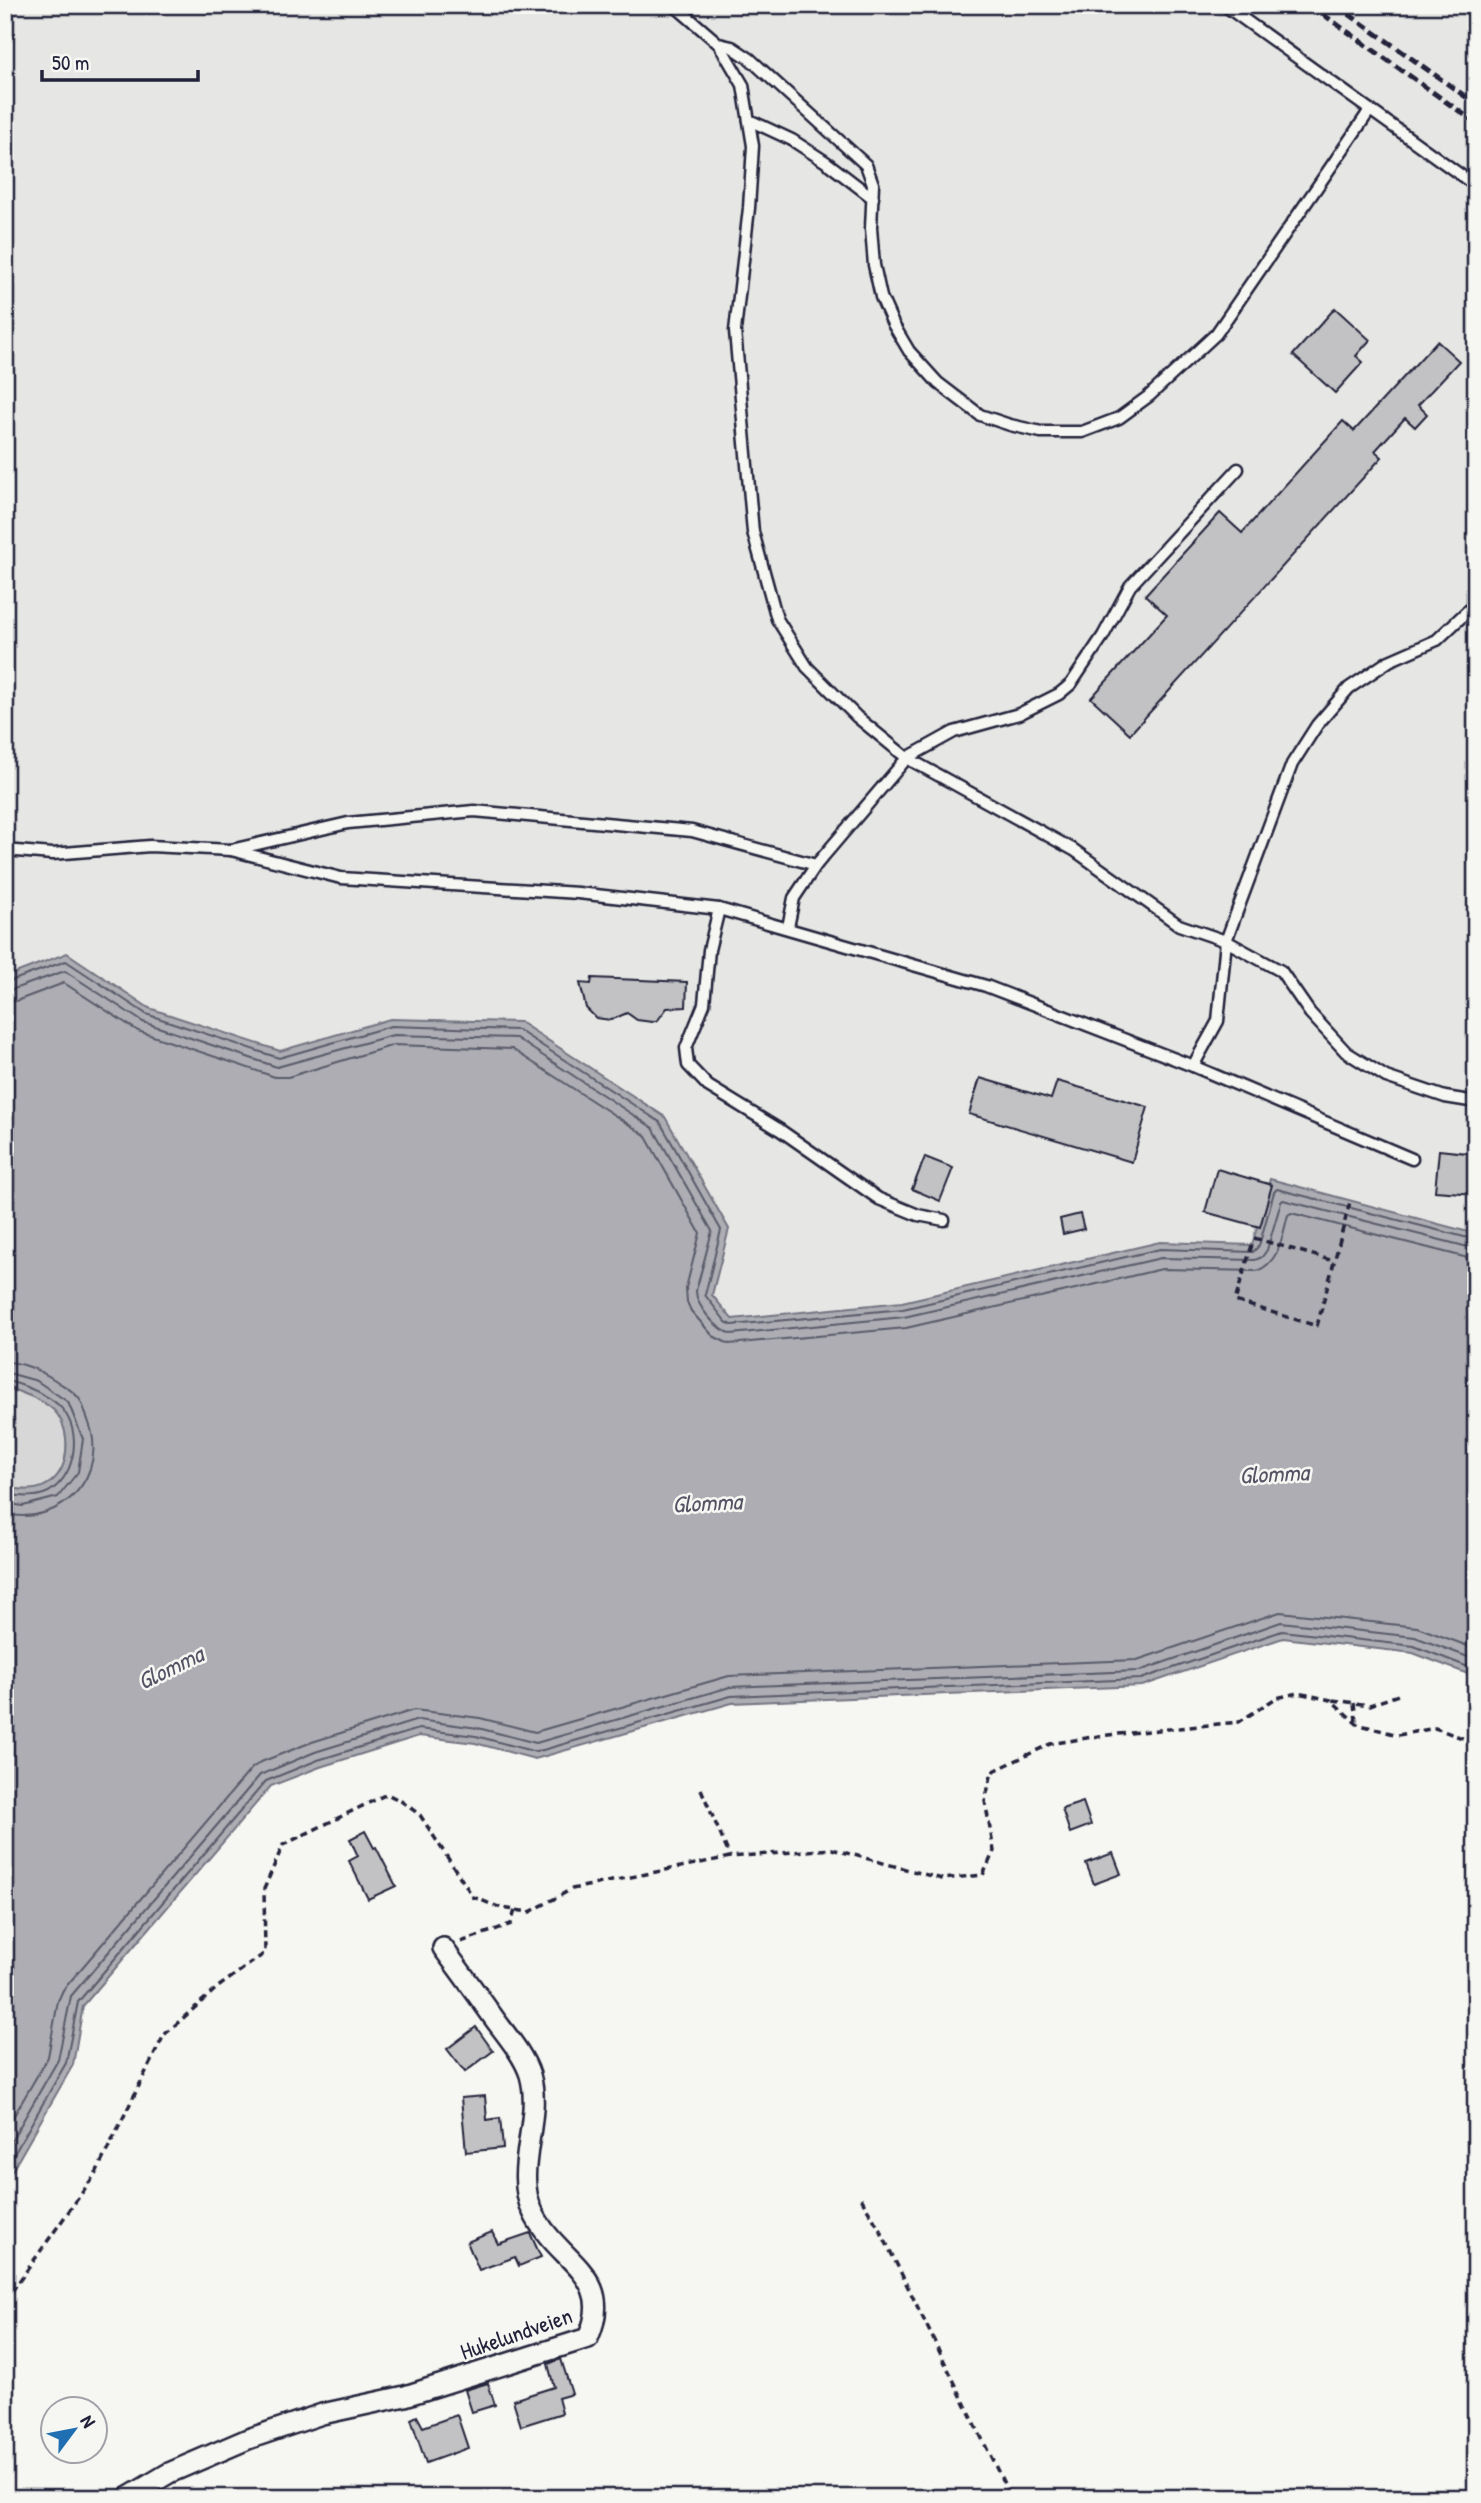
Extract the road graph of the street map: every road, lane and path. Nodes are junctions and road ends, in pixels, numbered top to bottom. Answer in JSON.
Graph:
{"nodes":[{"id":1,"x":674,"y":5,"type":"edge"},
{"id":2,"x":1224,"y":5,"type":"edge"},
{"id":3,"x":719,"y":44,"type":"junction"},
{"id":4,"x":1370,"y":110,"type":"junction"},
{"id":5,"x":749,"y":120,"type":"junction"},
{"id":6,"x":1476,"y":186,"type":"edge"},
{"id":7,"x":873,"y":198,"type":"junction"},
{"id":8,"x":1238,"y":469,"type":"dead end"},
{"id":9,"x":1476,"y":603,"type":"edge"},
{"id":10,"x":907,"y":758,"type":"junction"},
{"id":11,"x":5,"y":850,"type":"edge"},
{"id":12,"x":232,"y":850,"type":"junction"},
{"id":13,"x":816,"y":865,"type":"junction"},
{"id":14,"x":719,"y":909,"type":"junction"},
{"id":15,"x":788,"y":928,"type":"junction"},
{"id":16,"x":1226,"y":941,"type":"junction"},
{"id":17,"x":1193,"y":1066,"type":"junction"},
{"id":18,"x":1476,"y":1102,"type":"edge"},
{"id":19,"x":1412,"y":1159,"type":"dead end"},
{"id":20,"x":1350,"y":1202,"type":"dead end"},
{"id":21,"x":944,"y":1220,"type":"dead end"},
{"id":22,"x":1254,"y":1238,"type":"dead end"},
{"id":23,"x":1252,"y":1245,"type":"dead end"},
{"id":24,"x":1334,"y":1261,"type":"junction"},
{"id":25,"x":1401,"y":1694,"type":"dead end"},
{"id":26,"x":1331,"y":1700,"type":"junction"},
{"id":27,"x":1354,"y":1703,"type":"junction"},
{"id":28,"x":1357,"y":1724,"type":"junction"},
{"id":29,"x":1476,"y":1751,"type":"edge"},
{"id":30,"x":701,"y":1789,"type":"dead end"},
{"id":31,"x":730,"y":1857,"type":"junction"},
{"id":32,"x":515,"y":1910,"type":"junction"},
{"id":33,"x":443,"y":1948,"type":"joint"},
{"id":34,"x":861,"y":2198,"type":"dead end"},
{"id":35,"x":5,"y":2301,"type":"edge"},
{"id":36,"x":127,"y":2498,"type":"edge"},
{"id":37,"x":1011,"y":2498,"type":"edge"}],
"edges":[{"from":1,"to":3,"type":"lane"},
{"from":2,"to":4,"type":"lane"},
{"from":3,"to":5,"type":"lane"},
{"from":3,"to":7,"type":"lane"},
{"from":4,"to":6,"type":"lane"},
{"from":4,"to":7,"type":"lane"},
{"from":5,"to":7,"type":"lane"},
{"from":5,"to":10,"type":"lane"},
{"from":8,"to":10,"type":"lane"},
{"from":9,"to":16,"type":"lane"},
{"from":10,"to":13,"type":"lane"},
{"from":10,"to":16,"type":"lane"},
{"from":11,"to":12,"type":"lane"},
{"from":12,"to":13,"type":"lane"},
{"from":12,"to":14,"type":"lane"},
{"from":13,"to":15,"type":"lane"},
{"from":14,"to":15,"type":"lane"},
{"from":14,"to":21,"type":"lane"},
{"from":15,"to":17,"type":"lane"},
{"from":16,"to":17,"type":"lane"},
{"from":16,"to":18,"type":"lane"},
{"from":17,"to":19,"type":"lane"},
{"from":20,"to":24,"type":"path"},
{"from":22,"to":24,"type":"path"},
{"from":23,"to":24,"type":"path"},
{"from":25,"to":27,"type":"path"},
{"from":26,"to":27,"type":"path"},
{"from":26,"to":28,"type":"path"},
{"from":26,"to":31,"type":"path"},
{"from":27,"to":28,"type":"path"},
{"from":28,"to":29,"type":"path"},
{"from":30,"to":31,"type":"path"},
{"from":31,"to":32,"type":"path"},
{"from":32,"to":33,"type":"path"},
{"from":32,"to":35,"type":"path"},
{"from":33,"to":36,"type":"street","name":"Hukelundveien"},
{"from":34,"to":37,"type":"path"}]}
